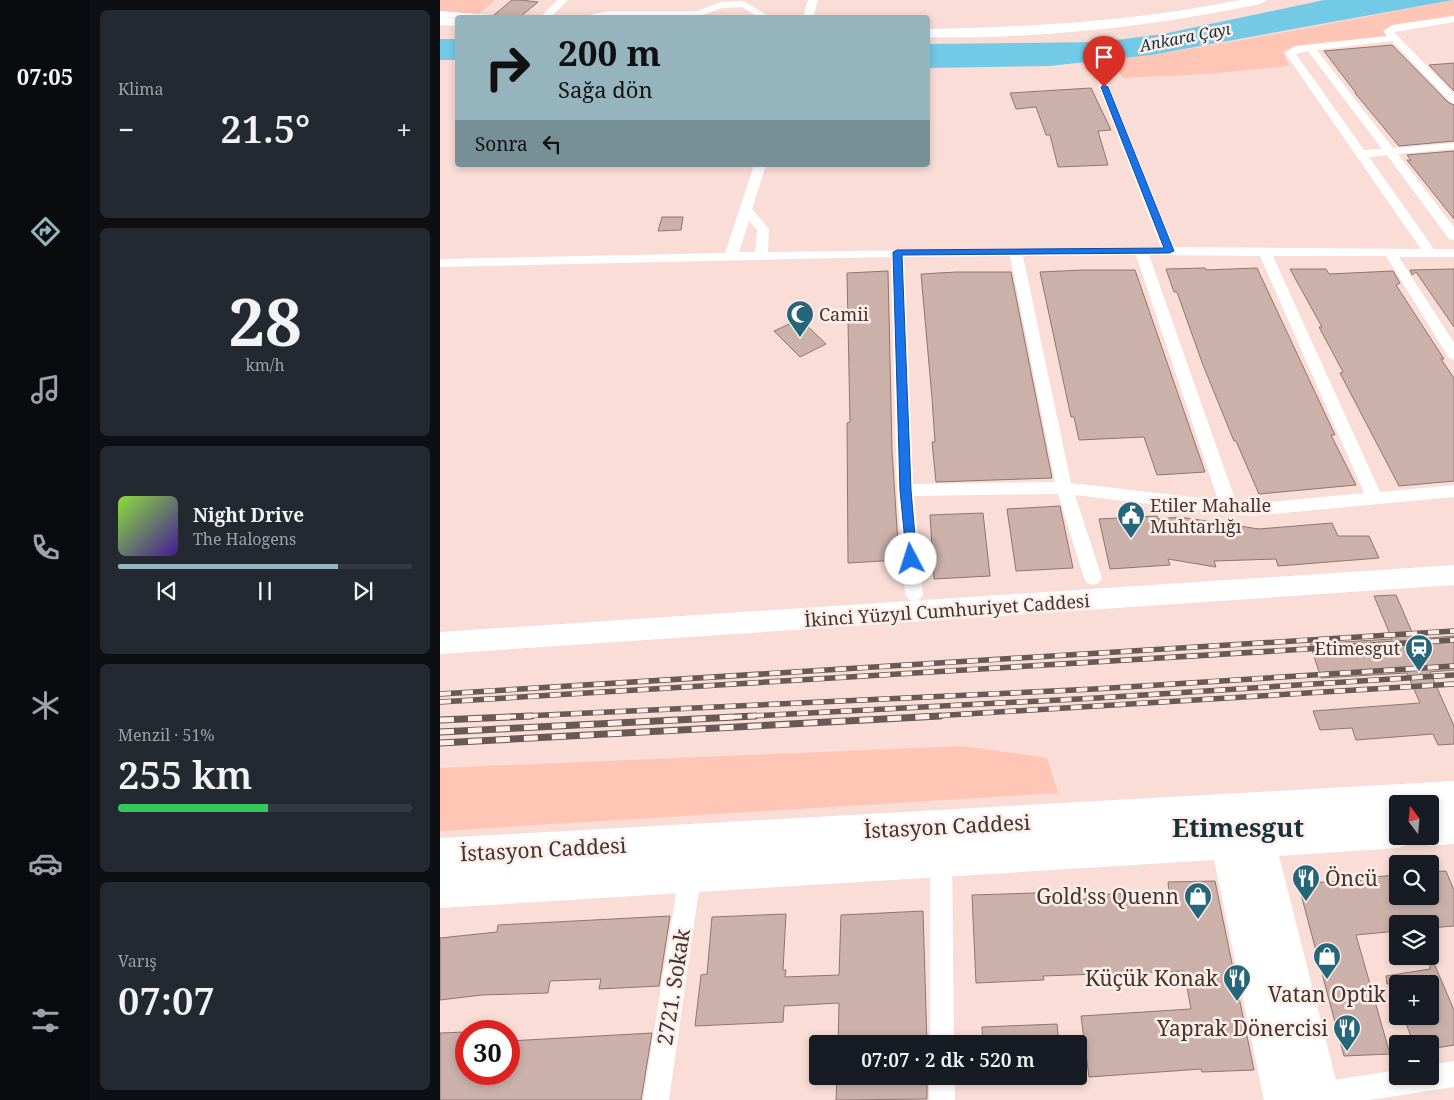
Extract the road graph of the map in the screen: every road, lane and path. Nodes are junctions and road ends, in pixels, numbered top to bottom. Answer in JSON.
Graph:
{"nodes":[{"id":1,"x":563,"y":0,"type":"edge"},
{"id":2,"x":813,"y":0,"type":"edge"},
{"id":3,"x":1214,"y":0,"type":"edge"},
{"id":4,"x":1260,"y":0,"type":"edge"},
{"id":5,"x":440,"y":14,"type":"edge"},
{"id":6,"x":455,"y":15,"type":"edge"},
{"id":7,"x":547,"y":15,"type":"edge"},
{"id":8,"x":602,"y":15,"type":"edge"},
{"id":9,"x":761,"y":15,"type":"edge"},
{"id":10,"x":809,"y":15,"type":"edge"},
{"id":11,"x":1454,"y":19,"type":"edge"},
{"id":12,"x":440,"y":21,"type":"edge"},
{"id":13,"x":455,"y":22,"type":"edge"},
{"id":14,"x":930,"y":24,"type":"edge"},
{"id":15,"x":440,"y":28,"type":"edge"},
{"id":16,"x":455,"y":29,"type":"edge"},
{"id":17,"x":930,"y":33,"type":"edge"},
{"id":18,"x":1393,"y":38,"type":"junction"},
{"id":19,"x":1311,"y":48,"type":"junction"},
{"id":20,"x":1097,"y":69,"type":"dead end"},
{"id":21,"x":1454,"y":100,"type":"edge"},
{"id":22,"x":1454,"y":146,"type":"edge"},
{"id":23,"x":1390,"y":151,"type":"junction"},
{"id":24,"x":1359,"y":154,"type":"junction"},
{"id":25,"x":759,"y":167,"type":"edge"},
{"id":26,"x":746,"y":210,"type":"junction"},
{"id":27,"x":1454,"y":236,"type":"edge"},
{"id":28,"x":1141,"y":251,"type":"junction"},
{"id":29,"x":1169,"y":251,"type":"junction"},
{"id":30,"x":897,"y":252,"type":"junction"},
{"id":31,"x":1016,"y":252,"type":"junction"},
{"id":32,"x":1265,"y":252,"type":"junction"},
{"id":33,"x":1391,"y":254,"type":"junction"},
{"id":34,"x":1431,"y":254,"type":"junction"},
{"id":35,"x":1454,"y":254,"type":"edge"},
{"id":36,"x":761,"y":255,"type":"junction"},
{"id":37,"x":731,"y":256,"type":"junction"},
{"id":38,"x":440,"y":263,"type":"edge"},
{"id":39,"x":1454,"y":355,"type":"edge"},
{"id":40,"x":1064,"y":488,"type":"junction"},
{"id":41,"x":905,"y":490,"type":"junction"},
{"id":42,"x":1454,"y":491,"type":"edge"},
{"id":43,"x":1375,"y":498,"type":"junction"},
{"id":44,"x":1229,"y":507,"type":"junction"},
{"id":45,"x":1454,"y":575,"type":"edge"},
{"id":46,"x":1093,"y":578,"type":"dead end"},
{"id":47,"x":914,"y":594,"type":"dead end"},
{"id":48,"x":440,"y":643,"type":"edge"},
{"id":49,"x":1454,"y":797,"type":"edge"},
{"id":50,"x":1239,"y":826,"type":"junction"},
{"id":51,"x":1454,"y":828,"type":"edge"},
{"id":52,"x":1439,"y":829,"type":"edge"},
{"id":53,"x":1389,"y":832,"type":"edge"},
{"id":54,"x":440,"y":855,"type":"edge"},
{"id":55,"x":941,"y":860,"type":"junction"},
{"id":56,"x":690,"y":875,"type":"junction"},
{"id":57,"x":440,"y":890,"type":"edge"},
{"id":58,"x":942,"y":1035,"type":"edge"},
{"id":59,"x":1454,"y":1074,"type":"edge"},
{"id":60,"x":942,"y":1085,"type":"edge"},
{"id":61,"x":1321,"y":1097,"type":"edge"},
{"id":62,"x":656,"y":1100,"type":"edge"},
{"id":63,"x":942,"y":1100,"type":"edge"},
{"id":64,"x":1284,"y":1100,"type":"edge"}],
"edges":[{"from":1,"to":7,"type":"street"},
{"from":2,"to":10,"type":"street"},
{"from":3,"to":14,"type":"main road"},
{"from":4,"to":17,"type":"main road"},
{"from":5,"to":6,"type":"street"},
{"from":8,"to":9,"type":"street"},
{"from":11,"to":18,"type":"street"},
{"from":12,"to":13,"type":"main road"},
{"from":15,"to":16,"type":"main road"},
{"from":18,"to":19,"type":"street"},
{"from":18,"to":21,"type":"street"},
{"from":19,"to":23,"type":"street"},
{"from":19,"to":24,"type":"street"},
{"from":20,"to":29,"type":"street"},
{"from":22,"to":23,"type":"street"},
{"from":23,"to":24,"type":"street"},
{"from":23,"to":27,"type":"street"},
{"from":24,"to":34,"type":"street"},
{"from":25,"to":26,"type":"street"},
{"from":26,"to":36,"type":"street"},
{"from":26,"to":37,"type":"street"},
{"from":28,"to":29,"type":"street"},
{"from":28,"to":31,"type":"street"},
{"from":28,"to":44,"type":"street"},
{"from":29,"to":32,"type":"street"},
{"from":30,"to":31,"type":"street"},
{"from":30,"to":36,"type":"street"},
{"from":30,"to":41,"type":"street"},
{"from":31,"to":40,"type":"street"},
{"from":32,"to":33,"type":"street"},
{"from":32,"to":43,"type":"street"},
{"from":33,"to":34,"type":"street"},
{"from":33,"to":39,"type":"street"},
{"from":34,"to":35,"type":"street"},
{"from":36,"to":37,"type":"street"},
{"from":37,"to":38,"type":"street"},
{"from":40,"to":41,"type":"street"},
{"from":40,"to":44,"type":"street"},
{"from":40,"to":46,"type":"street"},
{"from":41,"to":47,"type":"street"},
{"from":42,"to":43,"type":"street"},
{"from":43,"to":44,"type":"street"},
{"from":45,"to":48,"type":"main road","name":"İkinci Yüzyıl Cumhuriyet Caddesi"},
{"from":49,"to":50,"type":"main road","name":"İstasyon Caddesi"},
{"from":50,"to":53,"type":"main road","name":"İstasyon Caddesi"},
{"from":50,"to":54,"type":"main road","name":"İstasyon Caddesi"},
{"from":50,"to":55,"type":"main road","name":"İstasyon Caddesi"},
{"from":50,"to":61,"type":"main road"},
{"from":50,"to":64,"type":"main road"},
{"from":51,"to":52,"type":"main road"},
{"from":55,"to":56,"type":"main road","name":"İstasyon Caddesi"},
{"from":55,"to":58,"type":"street"},
{"from":56,"to":57,"type":"main road","name":"İstasyon Caddesi"},
{"from":56,"to":62,"type":"street","name":"2721. Sokak"},
{"from":59,"to":61,"type":"street"},
{"from":60,"to":63,"type":"street"}]}
